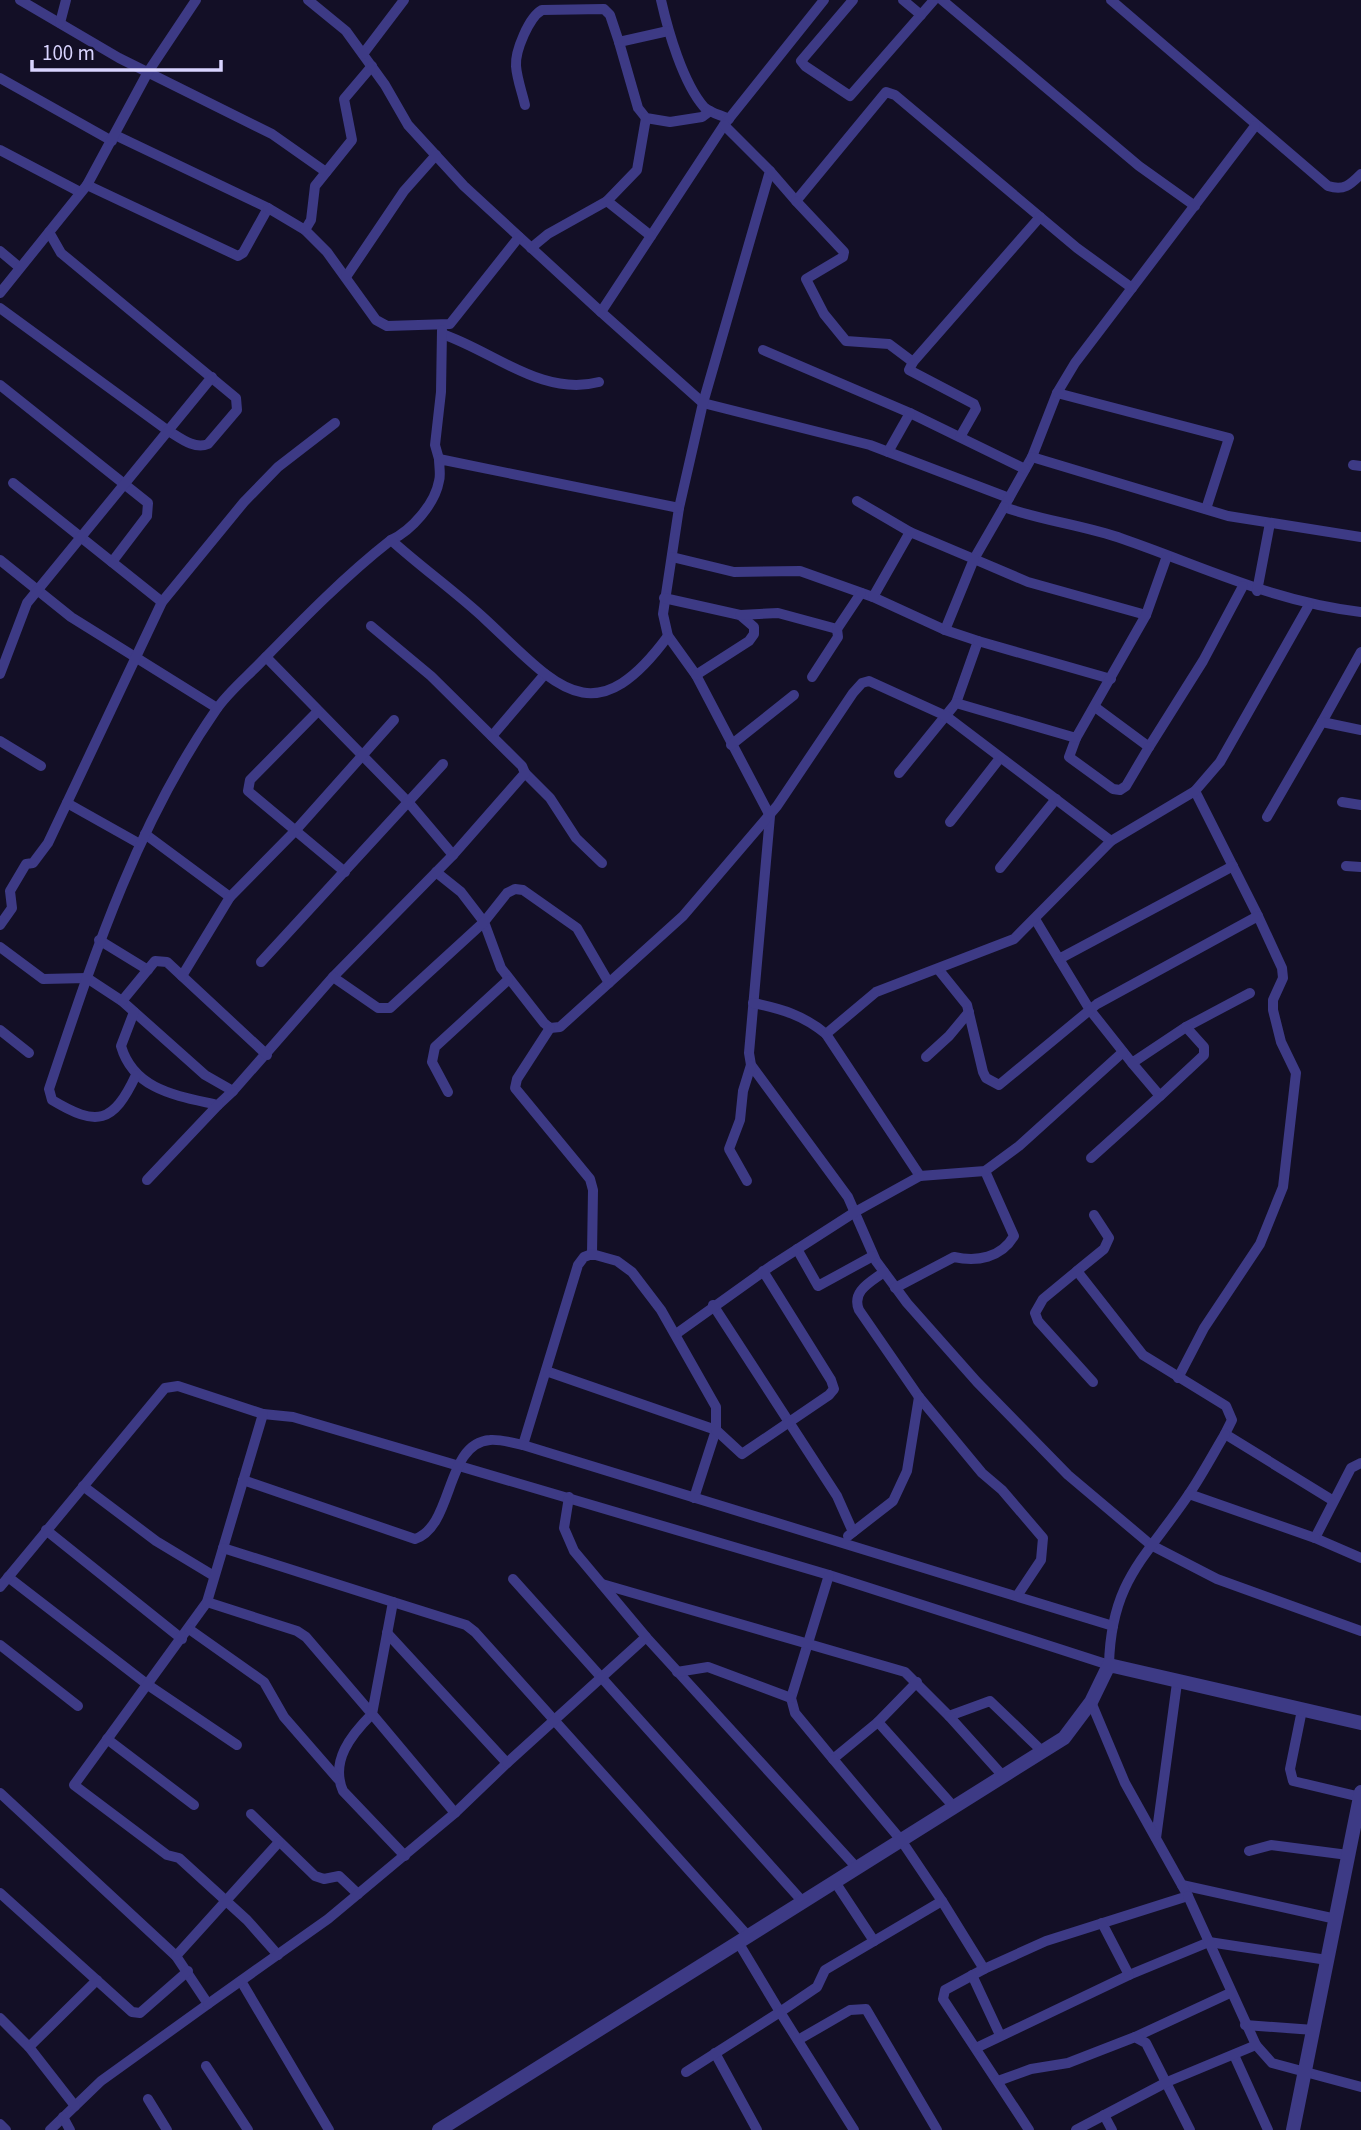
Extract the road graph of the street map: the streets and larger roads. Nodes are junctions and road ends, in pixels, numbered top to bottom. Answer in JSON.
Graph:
{"nodes":[{"id":1,"x":20,"y":0,"type":"edge"},
{"id":2,"x":66,"y":0,"type":"edge"},
{"id":3,"x":307,"y":0,"type":"edge"},
{"id":4,"x":404,"y":0,"type":"edge"},
{"id":5,"x":661,"y":0,"type":"edge"},
{"id":6,"x":824,"y":0,"type":"edge"},
{"id":7,"x":853,"y":0,"type":"edge"},
{"id":8,"x":903,"y":0,"type":"edge"},
{"id":9,"x":933,"y":0,"type":"edge"},
{"id":10,"x":942,"y":0,"type":"edge"},
{"id":11,"x":1111,"y":0,"type":"edge"},
{"id":12,"x":192,"y":1,"type":"edge"},
{"id":13,"x":921,"y":15,"type":"junction"},
{"id":14,"x":60,"y":23,"type":"junction"},
{"id":15,"x":668,"y":31,"type":"junction"},
{"id":16,"x":619,"y":41,"type":"junction"},
{"id":17,"x":363,"y":54,"type":"junction"},
{"id":18,"x":372,"y":66,"type":"junction"},
{"id":19,"x":148,"y":72,"type":"junction"},
{"id":20,"x":0,"y":78,"type":"edge"},
{"id":21,"x":525,"y":105,"type":"dead end"},
{"id":22,"x":710,"y":111,"type":"junction"},
{"id":23,"x":646,"y":118,"type":"junction"},
{"id":24,"x":726,"y":122,"type":"junction"},
{"id":25,"x":1255,"y":126,"type":"junction"},
{"id":26,"x":114,"y":138,"type":"junction"},
{"id":27,"x":0,"y":150,"type":"edge"},
{"id":28,"x":436,"y":155,"type":"junction"},
{"id":29,"x":770,"y":171,"type":"junction"},
{"id":30,"x":326,"y":172,"type":"junction"},
{"id":31,"x":1361,"y":174,"type":"edge"},
{"id":32,"x":83,"y":189,"type":"junction"},
{"id":33,"x":607,"y":201,"type":"junction"},
{"id":34,"x":796,"y":201,"type":"junction"},
{"id":35,"x":1195,"y":206,"type":"junction"},
{"id":36,"x":268,"y":208,"type":"junction"},
{"id":37,"x":1040,"y":217,"type":"junction"},
{"id":38,"x":304,"y":230,"type":"junction"},
{"id":39,"x":49,"y":232,"type":"junction"},
{"id":40,"x":651,"y":236,"type":"junction"},
{"id":41,"x":519,"y":237,"type":"junction"},
{"id":42,"x":531,"y":248,"type":"junction"},
{"id":43,"x":0,"y":251,"type":"edge"},
{"id":44,"x":19,"y":267,"type":"junction"},
{"id":45,"x":346,"y":276,"type":"junction"},
{"id":46,"x":1132,"y":288,"type":"junction"},
{"id":47,"x":0,"y":293,"type":"edge"},
{"id":48,"x":0,"y":308,"type":"edge"},
{"id":49,"x":601,"y":312,"type":"junction"},
{"id":50,"x":442,"y":329,"type":"junction"},
{"id":51,"x":763,"y":350,"type":"dead end"},
{"id":52,"x":913,"y":362,"type":"junction"},
{"id":53,"x":212,"y":377,"type":"junction"},
{"id":54,"x":599,"y":382,"type":"dead end"},
{"id":55,"x":0,"y":385,"type":"edge"},
{"id":56,"x":1057,"y":393,"type":"junction"},
{"id":57,"x":704,"y":403,"type":"junction"},
{"id":58,"x":910,"y":413,"type":"junction"},
{"id":59,"x":335,"y":423,"type":"dead end"},
{"id":60,"x":167,"y":430,"type":"junction"},
{"id":61,"x":960,"y":437,"type":"junction"},
{"id":62,"x":888,"y":452,"type":"junction"},
{"id":63,"x":1032,"y":457,"type":"junction"},
{"id":64,"x":439,"y":459,"type":"junction"},
{"id":65,"x":1025,"y":469,"type":"junction"},
{"id":66,"x":13,"y":483,"type":"dead end"},
{"id":67,"x":124,"y":483,"type":"junction"},
{"id":68,"x":857,"y":501,"type":"dead end"},
{"id":69,"x":1007,"y":503,"type":"junction"},
{"id":70,"x":679,"y":509,"type":"junction"},
{"id":71,"x":1206,"y":509,"type":"junction"},
{"id":72,"x":1270,"y":523,"type":"junction"},
{"id":73,"x":910,"y":532,"type":"junction"},
{"id":74,"x":1361,"y":537,"type":"edge"},
{"id":75,"x":79,"y":538,"type":"junction"},
{"id":76,"x":391,"y":540,"type":"junction"},
{"id":77,"x":1167,"y":556,"type":"junction"},
{"id":78,"x":672,"y":557,"type":"junction"},
{"id":79,"x":974,"y":559,"type":"junction"},
{"id":80,"x":0,"y":560,"type":"edge"},
{"id":81,"x":112,"y":562,"type":"junction"},
{"id":82,"x":1243,"y":586,"type":"junction"},
{"id":83,"x":38,"y":589,"type":"junction"},
{"id":84,"x":1256,"y":591,"type":"junction"},
{"id":85,"x":861,"y":593,"type":"junction"},
{"id":86,"x":873,"y":597,"type":"junction"},
{"id":87,"x":664,"y":598,"type":"junction"},
{"id":88,"x":162,"y":602,"type":"junction"},
{"id":89,"x":1309,"y":605,"type":"junction"},
{"id":90,"x":1361,"y":612,"type":"edge"},
{"id":91,"x":740,"y":615,"type":"junction"},
{"id":92,"x":1146,"y":615,"type":"junction"},
{"id":93,"x":371,"y":626,"type":"dead end"},
{"id":94,"x":837,"y":629,"type":"junction"},
{"id":95,"x":945,"y":630,"type":"junction"},
{"id":96,"x":668,"y":636,"type":"junction"},
{"id":97,"x":978,"y":641,"type":"junction"},
{"id":98,"x":1361,"y":652,"type":"edge"},
{"id":99,"x":266,"y":657,"type":"junction"},
{"id":100,"x":134,"y":658,"type":"junction"},
{"id":101,"x":0,"y":674,"type":"edge"},
{"id":102,"x":545,"y":674,"type":"junction"},
{"id":103,"x":696,"y":675,"type":"junction"},
{"id":104,"x":812,"y":677,"type":"dead end"},
{"id":105,"x":1111,"y":680,"type":"junction"},
{"id":106,"x":794,"y":695,"type":"dead end"},
{"id":107,"x":956,"y":704,"type":"junction"},
{"id":108,"x":1095,"y":707,"type":"junction"},
{"id":109,"x":217,"y":708,"type":"junction"},
{"id":110,"x":318,"y":711,"type":"junction"},
{"id":111,"x":946,"y":716,"type":"junction"},
{"id":112,"x":394,"y":720,"type":"dead end"},
{"id":113,"x":1322,"y":722,"type":"junction"},
{"id":114,"x":1361,"y":730,"type":"edge"},
{"id":115,"x":492,"y":736,"type":"junction"},
{"id":116,"x":1076,"y":738,"type":"junction"},
{"id":117,"x":0,"y":741,"type":"edge"},
{"id":118,"x":731,"y":745,"type":"junction"},
{"id":119,"x":1149,"y":747,"type":"junction"},
{"id":120,"x":362,"y":755,"type":"junction"},
{"id":121,"x":1000,"y":758,"type":"junction"},
{"id":122,"x":443,"y":764,"type":"dead end"},
{"id":123,"x":41,"y":765,"type":"dead end"},
{"id":124,"x":525,"y":773,"type":"junction"},
{"id":125,"x":899,"y":773,"type":"dead end"},
{"id":126,"x":1195,"y":791,"type":"junction"},
{"id":127,"x":1056,"y":800,"type":"junction"},
{"id":128,"x":1342,"y":802,"type":"dead end"},
{"id":129,"x":67,"y":803,"type":"junction"},
{"id":130,"x":409,"y":803,"type":"junction"},
{"id":131,"x":1361,"y":804,"type":"edge"},
{"id":132,"x":770,"y":816,"type":"junction"},
{"id":133,"x":1267,"y":817,"type":"dead end"},
{"id":134,"x":950,"y":821,"type":"dead end"},
{"id":135,"x":295,"y":831,"type":"junction"},
{"id":136,"x":143,"y":839,"type":"junction"},
{"id":137,"x":1111,"y":841,"type":"junction"},
{"id":138,"x":453,"y":855,"type":"junction"},
{"id":139,"x":602,"y":863,"type":"dead end"},
{"id":140,"x":1233,"y":866,"type":"junction"},
{"id":141,"x":1346,"y":866,"type":"dead end"},
{"id":142,"x":1361,"y":867,"type":"edge"},
{"id":143,"x":1000,"y":868,"type":"dead end"},
{"id":144,"x":345,"y":872,"type":"junction"},
{"id":145,"x":436,"y":872,"type":"junction"},
{"id":146,"x":230,"y":897,"type":"junction"},
{"id":147,"x":1258,"y":916,"type":"junction"},
{"id":148,"x":1035,"y":919,"type":"junction"},
{"id":149,"x":484,"y":922,"type":"junction"},
{"id":150,"x":0,"y":925,"type":"edge"},
{"id":151,"x":99,"y":940,"type":"junction"},
{"id":152,"x":0,"y":947,"type":"edge"},
{"id":153,"x":1059,"y":959,"type":"junction"},
{"id":154,"x":261,"y":962,"type":"dead end"},
{"id":155,"x":938,"y":968,"type":"junction"},
{"id":156,"x":148,"y":971,"type":"junction"},
{"id":157,"x":182,"y":976,"type":"junction"},
{"id":158,"x":333,"y":977,"type":"junction"},
{"id":159,"x":87,"y":978,"type":"junction"},
{"id":160,"x":508,"y":980,"type":"junction"},
{"id":161,"x":609,"y":984,"type":"junction"},
{"id":162,"x":1250,"y":993,"type":"dead end"},
{"id":163,"x":122,"y":1001,"type":"junction"},
{"id":164,"x":753,"y":1003,"type":"junction"},
{"id":165,"x":1090,"y":1010,"type":"junction"},
{"id":166,"x":134,"y":1012,"type":"junction"},
{"id":167,"x":969,"y":1012,"type":"junction"},
{"id":168,"x":1186,"y":1027,"type":"junction"},
{"id":169,"x":550,"y":1028,"type":"junction"},
{"id":170,"x":0,"y":1030,"type":"edge"},
{"id":171,"x":826,"y":1034,"type":"junction"},
{"id":172,"x":1123,"y":1052,"type":"junction"},
{"id":173,"x":29,"y":1053,"type":"dead end"},
{"id":174,"x":267,"y":1055,"type":"junction"},
{"id":175,"x":926,"y":1057,"type":"dead end"},
{"id":176,"x":1132,"y":1063,"type":"junction"},
{"id":177,"x":751,"y":1065,"type":"junction"},
{"id":178,"x":136,"y":1075,"type":"junction"},
{"id":179,"x":233,"y":1091,"type":"junction"},
{"id":180,"x":448,"y":1092,"type":"dead end"},
{"id":181,"x":1160,"y":1096,"type":"junction"},
{"id":182,"x":218,"y":1105,"type":"junction"},
{"id":183,"x":1091,"y":1158,"type":"dead end"},
{"id":184,"x":985,"y":1171,"type":"junction"},
{"id":185,"x":920,"y":1176,"type":"junction"},
{"id":186,"x":147,"y":1180,"type":"dead end"},
{"id":187,"x":747,"y":1181,"type":"dead end"},
{"id":188,"x":855,"y":1212,"type":"junction"},
{"id":189,"x":1094,"y":1215,"type":"dead end"},
{"id":190,"x":797,"y":1249,"type":"junction"},
{"id":191,"x":592,"y":1254,"type":"junction"},
{"id":192,"x":873,"y":1256,"type":"junction"},
{"id":193,"x":763,"y":1271,"type":"junction"},
{"id":194,"x":1077,"y":1271,"type":"junction"},
{"id":195,"x":884,"y":1272,"type":"junction"},
{"id":196,"x":895,"y":1288,"type":"junction"},
{"id":197,"x":713,"y":1305,"type":"junction"},
{"id":198,"x":676,"y":1334,"type":"junction"},
{"id":199,"x":546,"y":1371,"type":"junction"},
{"id":200,"x":1178,"y":1378,"type":"junction"},
{"id":201,"x":1093,"y":1382,"type":"dead end"},
{"id":202,"x":919,"y":1397,"type":"junction"},
{"id":203,"x":262,"y":1414,"type":"junction"},
{"id":204,"x":790,"y":1421,"type":"junction"},
{"id":205,"x":716,"y":1430,"type":"junction"},
{"id":206,"x":1225,"y":1434,"type":"junction"},
{"id":207,"x":523,"y":1445,"type":"junction"},
{"id":208,"x":1361,"y":1463,"type":"edge"},
{"id":209,"x":457,"y":1465,"type":"junction"},
{"id":210,"x":243,"y":1480,"type":"junction"},
{"id":211,"x":83,"y":1486,"type":"junction"},
{"id":212,"x":1189,"y":1494,"type":"junction"},
{"id":213,"x":569,"y":1497,"type":"junction"},
{"id":214,"x":694,"y":1498,"type":"junction"},
{"id":215,"x":1332,"y":1500,"type":"junction"},
{"id":216,"x":46,"y":1530,"type":"junction"},
{"id":217,"x":853,"y":1532,"type":"junction"},
{"id":218,"x":1315,"y":1538,"type":"junction"},
{"id":219,"x":840,"y":1543,"type":"junction"},
{"id":220,"x":1151,"y":1545,"type":"junction"},
{"id":221,"x":223,"y":1548,"type":"junction"},
{"id":222,"x":1361,"y":1558,"type":"edge"},
{"id":223,"x":829,"y":1575,"type":"junction"},
{"id":224,"x":215,"y":1576,"type":"junction"},
{"id":225,"x":8,"y":1577,"type":"junction"},
{"id":226,"x":513,"y":1579,"type":"dead end"},
{"id":227,"x":602,"y":1584,"type":"junction"},
{"id":228,"x":0,"y":1587,"type":"edge"},
{"id":229,"x":1017,"y":1596,"type":"junction"},
{"id":230,"x":207,"y":1602,"type":"junction"},
{"id":231,"x":393,"y":1602,"type":"junction"},
{"id":232,"x":189,"y":1629,"type":"junction"},
{"id":233,"x":1112,"y":1629,"type":"junction"},
{"id":234,"x":1361,"y":1630,"type":"edge"},
{"id":235,"x":387,"y":1633,"type":"junction"},
{"id":236,"x":646,"y":1637,"type":"junction"},
{"id":237,"x":182,"y":1639,"type":"junction"},
{"id":238,"x":0,"y":1644,"type":"edge"},
{"id":239,"x":806,"y":1645,"type":"junction"},
{"id":240,"x":1109,"y":1665,"type":"junction"},
{"id":241,"x":677,"y":1672,"type":"junction"},
{"id":242,"x":603,"y":1676,"type":"junction"},
{"id":243,"x":918,"y":1682,"type":"junction"},
{"id":244,"x":1177,"y":1683,"type":"junction"},
{"id":245,"x":148,"y":1685,"type":"junction"},
{"id":246,"x":792,"y":1698,"type":"junction"},
{"id":247,"x":1091,"y":1702,"type":"junction"},
{"id":248,"x":78,"y":1706,"type":"dead end"},
{"id":249,"x":1302,"y":1710,"type":"junction"},
{"id":250,"x":372,"y":1714,"type":"junction"},
{"id":251,"x":949,"y":1716,"type":"junction"},
{"id":252,"x":555,"y":1719,"type":"junction"},
{"id":253,"x":878,"y":1722,"type":"junction"},
{"id":254,"x":1361,"y":1723,"type":"edge"},
{"id":255,"x":107,"y":1739,"type":"junction"},
{"id":256,"x":237,"y":1745,"type":"dead end"},
{"id":257,"x":1042,"y":1751,"type":"junction"},
{"id":258,"x":833,"y":1759,"type":"junction"},
{"id":259,"x":507,"y":1763,"type":"junction"},
{"id":260,"x":1003,"y":1776,"type":"junction"},
{"id":261,"x":338,"y":1779,"type":"junction"},
{"id":262,"x":0,"y":1793,"type":"edge"},
{"id":263,"x":1361,"y":1794,"type":"edge"},
{"id":264,"x":194,"y":1805,"type":"dead end"},
{"id":265,"x":954,"y":1807,"type":"junction"},
{"id":266,"x":455,"y":1813,"type":"junction"},
{"id":267,"x":251,"y":1814,"type":"dead end"},
{"id":268,"x":1156,"y":1838,"type":"junction"},
{"id":269,"x":901,"y":1840,"type":"junction"},
{"id":270,"x":279,"y":1842,"type":"junction"},
{"id":271,"x":1249,"y":1851,"type":"dead end"},
{"id":272,"x":1348,"y":1855,"type":"junction"},
{"id":273,"x":405,"y":1856,"type":"junction"},
{"id":274,"x":857,"y":1868,"type":"junction"},
{"id":275,"x":835,"y":1882,"type":"junction"},
{"id":276,"x":1182,"y":1885,"type":"junction"},
{"id":277,"x":0,"y":1893,"type":"edge"},
{"id":278,"x":358,"y":1894,"type":"junction"},
{"id":279,"x":1188,"y":1895,"type":"junction"},
{"id":280,"x":226,"y":1900,"type":"junction"},
{"id":281,"x":942,"y":1901,"type":"junction"},
{"id":282,"x":803,"y":1902,"type":"junction"},
{"id":283,"x":1336,"y":1919,"type":"junction"},
{"id":284,"x":1102,"y":1923,"type":"junction"},
{"id":285,"x":743,"y":1939,"type":"junction"},
{"id":286,"x":874,"y":1941,"type":"junction"},
{"id":287,"x":1209,"y":1942,"type":"junction"},
{"id":288,"x":278,"y":1955,"type":"junction"},
{"id":289,"x":176,"y":1956,"type":"junction"},
{"id":290,"x":1327,"y":1960,"type":"junction"},
{"id":291,"x":984,"y":1969,"type":"junction"},
{"id":292,"x":188,"y":1971,"type":"junction"},
{"id":293,"x":972,"y":1975,"type":"junction"},
{"id":294,"x":1129,"y":1975,"type":"junction"},
{"id":295,"x":97,"y":1980,"type":"junction"},
{"id":296,"x":241,"y":1981,"type":"junction"},
{"id":297,"x":1230,"y":1993,"type":"junction"},
{"id":298,"x":208,"y":2004,"type":"junction"},
{"id":299,"x":780,"y":2012,"type":"junction"},
{"id":300,"x":0,"y":2018,"type":"edge"},
{"id":301,"x":1245,"y":2025,"type":"junction"},
{"id":302,"x":1314,"y":2030,"type":"junction"},
{"id":303,"x":1000,"y":2035,"type":"junction"},
{"id":304,"x":1135,"y":2037,"type":"junction"},
{"id":305,"x":797,"y":2040,"type":"junction"},
{"id":306,"x":1256,"y":2045,"type":"junction"},
{"id":307,"x":29,"y":2047,"type":"junction"},
{"id":308,"x":976,"y":2048,"type":"junction"},
{"id":309,"x":715,"y":2053,"type":"junction"},
{"id":310,"x":1234,"y":2055,"type":"junction"},
{"id":311,"x":206,"y":2066,"type":"dead end"},
{"id":312,"x":686,"y":2072,"type":"dead end"},
{"id":313,"x":1306,"y":2072,"type":"junction"},
{"id":314,"x":998,"y":2081,"type":"junction"},
{"id":315,"x":1167,"y":2082,"type":"junction"},
{"id":316,"x":1361,"y":2087,"type":"edge"},
{"id":317,"x":148,"y":2099,"type":"dead end"},
{"id":318,"x":75,"y":2106,"type":"junction"},
{"id":319,"x":1104,"y":2115,"type":"junction"},
{"id":320,"x":63,"y":2117,"type":"junction"},
{"id":321,"x":0,"y":2124,"type":"edge"},
{"id":322,"x":458,"y":2125,"type":"edge"},
{"id":323,"x":6,"y":2130,"type":"edge"},
{"id":324,"x":50,"y":2130,"type":"edge"},
{"id":325,"x":70,"y":2130,"type":"edge"},
{"id":326,"x":167,"y":2130,"type":"edge"},
{"id":327,"x":248,"y":2130,"type":"edge"},
{"id":328,"x":329,"y":2130,"type":"edge"},
{"id":329,"x":439,"y":2130,"type":"edge"},
{"id":330,"x":757,"y":2130,"type":"edge"},
{"id":331,"x":854,"y":2130,"type":"edge"},
{"id":332,"x":937,"y":2130,"type":"edge"},
{"id":333,"x":1029,"y":2130,"type":"edge"},
{"id":334,"x":1076,"y":2130,"type":"edge"},
{"id":335,"x":1112,"y":2130,"type":"edge"},
{"id":336,"x":1190,"y":2130,"type":"edge"},
{"id":337,"x":1268,"y":2130,"type":"edge"},
{"id":338,"x":1293,"y":2130,"type":"edge"}],
"edges":[{"from":1,"to":14,"type":"street"},
{"from":2,"to":14,"type":"street"},
{"from":3,"to":17,"type":"street"},
{"from":4,"to":17,"type":"street"},
{"from":5,"to":15,"type":"street"},
{"from":6,"to":24,"type":"street"},
{"from":7,"to":13,"type":"street"},
{"from":8,"to":13,"type":"street"},
{"from":9,"to":13,"type":"street"},
{"from":10,"to":35,"type":"street"},
{"from":11,"to":25,"type":"street"},
{"from":12,"to":19,"type":"street"},
{"from":14,"to":19,"type":"street"},
{"from":15,"to":16,"type":"street"},
{"from":15,"to":22,"type":"street"},
{"from":16,"to":21,"type":"street"},
{"from":16,"to":23,"type":"street"},
{"from":17,"to":18,"type":"street"},
{"from":18,"to":28,"type":"street"},
{"from":18,"to":30,"type":"street"},
{"from":19,"to":26,"type":"street"},
{"from":19,"to":30,"type":"street"},
{"from":20,"to":26,"type":"street"},
{"from":22,"to":23,"type":"street"},
{"from":22,"to":24,"type":"street"},
{"from":23,"to":33,"type":"street"},
{"from":24,"to":29,"type":"street"},
{"from":24,"to":40,"type":"street"},
{"from":25,"to":31,"type":"street"},
{"from":25,"to":35,"type":"street"},
{"from":26,"to":32,"type":"street"},
{"from":26,"to":36,"type":"street"},
{"from":27,"to":32,"type":"street"},
{"from":28,"to":41,"type":"street"},
{"from":28,"to":45,"type":"street"},
{"from":29,"to":34,"type":"street"},
{"from":29,"to":57,"type":"street"},
{"from":30,"to":38,"type":"street"},
{"from":32,"to":36,"type":"street"},
{"from":32,"to":39,"type":"street"},
{"from":33,"to":40,"type":"street"},
{"from":33,"to":42,"type":"street"},
{"from":34,"to":37,"type":"street"},
{"from":34,"to":52,"type":"street"},
{"from":35,"to":46,"type":"street"},
{"from":36,"to":38,"type":"street"},
{"from":37,"to":46,"type":"street"},
{"from":37,"to":52,"type":"street"},
{"from":38,"to":45,"type":"street"},
{"from":39,"to":44,"type":"street"},
{"from":39,"to":53,"type":"street"},
{"from":40,"to":49,"type":"street"},
{"from":41,"to":42,"type":"street"},
{"from":41,"to":50,"type":"street"},
{"from":42,"to":49,"type":"street"},
{"from":43,"to":44,"type":"street"},
{"from":44,"to":47,"type":"street"},
{"from":45,"to":50,"type":"street"},
{"from":46,"to":56,"type":"street"},
{"from":48,"to":60,"type":"street"},
{"from":49,"to":57,"type":"street"},
{"from":50,"to":54,"type":"street"},
{"from":50,"to":64,"type":"street"},
{"from":51,"to":58,"type":"street"},
{"from":52,"to":61,"type":"street"},
{"from":53,"to":60,"type":"street"},
{"from":53,"to":60,"type":"street"},
{"from":55,"to":67,"type":"street"},
{"from":56,"to":63,"type":"street"},
{"from":56,"to":71,"type":"street"},
{"from":57,"to":62,"type":"street"},
{"from":57,"to":70,"type":"street"},
{"from":58,"to":61,"type":"street"},
{"from":58,"to":62,"type":"street"},
{"from":59,"to":88,"type":"street"},
{"from":60,"to":67,"type":"street"},
{"from":61,"to":65,"type":"street"},
{"from":62,"to":69,"type":"street"},
{"from":63,"to":65,"type":"street"},
{"from":63,"to":71,"type":"street"},
{"from":64,"to":70,"type":"street"},
{"from":64,"to":76,"type":"street"},
{"from":65,"to":69,"type":"street"},
{"from":66,"to":75,"type":"street"},
{"from":67,"to":75,"type":"street"},
{"from":67,"to":81,"type":"street"},
{"from":68,"to":73,"type":"street"},
{"from":69,"to":77,"type":"street"},
{"from":69,"to":79,"type":"street"},
{"from":70,"to":78,"type":"street"},
{"from":71,"to":72,"type":"street"},
{"from":72,"to":74,"type":"street"},
{"from":72,"to":84,"type":"street"},
{"from":73,"to":79,"type":"street"},
{"from":73,"to":86,"type":"street"},
{"from":75,"to":81,"type":"street"},
{"from":75,"to":83,"type":"street"},
{"from":76,"to":99,"type":"street"},
{"from":76,"to":102,"type":"street"},
{"from":77,"to":82,"type":"street"},
{"from":77,"to":92,"type":"street"},
{"from":78,"to":85,"type":"street"},
{"from":78,"to":87,"type":"street"},
{"from":79,"to":92,"type":"street"},
{"from":79,"to":95,"type":"street"},
{"from":80,"to":83,"type":"street"},
{"from":81,"to":88,"type":"street"},
{"from":82,"to":84,"type":"street"},
{"from":82,"to":119,"type":"street"},
{"from":83,"to":100,"type":"street"},
{"from":83,"to":101,"type":"street"},
{"from":84,"to":89,"type":"street"},
{"from":85,"to":86,"type":"street"},
{"from":85,"to":94,"type":"street"},
{"from":86,"to":95,"type":"street"},
{"from":87,"to":91,"type":"street"},
{"from":87,"to":96,"type":"street"},
{"from":88,"to":100,"type":"street"},
{"from":89,"to":90,"type":"street"},
{"from":89,"to":126,"type":"street"},
{"from":91,"to":94,"type":"street"},
{"from":91,"to":103,"type":"street"},
{"from":92,"to":105,"type":"street"},
{"from":93,"to":115,"type":"street"},
{"from":94,"to":104,"type":"street"},
{"from":95,"to":97,"type":"street"},
{"from":96,"to":102,"type":"street"},
{"from":96,"to":103,"type":"street"},
{"from":97,"to":105,"type":"street"},
{"from":97,"to":107,"type":"street"},
{"from":98,"to":113,"type":"street"},
{"from":99,"to":109,"type":"street"},
{"from":99,"to":110,"type":"street"},
{"from":100,"to":109,"type":"street"},
{"from":100,"to":129,"type":"street"},
{"from":102,"to":115,"type":"street"},
{"from":103,"to":118,"type":"street"},
{"from":105,"to":108,"type":"street"},
{"from":106,"to":118,"type":"street"},
{"from":107,"to":111,"type":"street"},
{"from":107,"to":116,"type":"street"},
{"from":108,"to":116,"type":"street"},
{"from":108,"to":119,"type":"street"},
{"from":109,"to":136,"type":"street"},
{"from":110,"to":120,"type":"street"},
{"from":110,"to":135,"type":"street"},
{"from":111,"to":121,"type":"street"},
{"from":111,"to":125,"type":"street"},
{"from":111,"to":132,"type":"street"},
{"from":112,"to":120,"type":"street"},
{"from":113,"to":114,"type":"street"},
{"from":113,"to":133,"type":"street"},
{"from":115,"to":124,"type":"street"},
{"from":116,"to":119,"type":"street"},
{"from":117,"to":123,"type":"street"},
{"from":118,"to":132,"type":"street"},
{"from":120,"to":130,"type":"street"},
{"from":120,"to":135,"type":"street"},
{"from":121,"to":127,"type":"street"},
{"from":121,"to":134,"type":"street"},
{"from":122,"to":130,"type":"street"},
{"from":124,"to":138,"type":"street"},
{"from":124,"to":139,"type":"street"},
{"from":126,"to":137,"type":"street"},
{"from":126,"to":140,"type":"street"},
{"from":127,"to":137,"type":"street"},
{"from":127,"to":143,"type":"street"},
{"from":128,"to":131,"type":"street"},
{"from":129,"to":136,"type":"street"},
{"from":129,"to":150,"type":"street"},
{"from":130,"to":138,"type":"street"},
{"from":130,"to":144,"type":"street"},
{"from":132,"to":161,"type":"street"},
{"from":132,"to":164,"type":"street"},
{"from":135,"to":144,"type":"street"},
{"from":135,"to":146,"type":"street"},
{"from":136,"to":146,"type":"street"},
{"from":136,"to":151,"type":"street"},
{"from":137,"to":148,"type":"street"},
{"from":138,"to":145,"type":"street"},
{"from":140,"to":147,"type":"street"},
{"from":140,"to":153,"type":"street"},
{"from":141,"to":142,"type":"street"},
{"from":144,"to":154,"type":"street"},
{"from":145,"to":149,"type":"street"},
{"from":145,"to":158,"type":"street"},
{"from":146,"to":157,"type":"street"},
{"from":147,"to":165,"type":"street"},
{"from":147,"to":200,"type":"street"},
{"from":148,"to":153,"type":"street"},
{"from":148,"to":155,"type":"street"},
{"from":149,"to":158,"type":"street"},
{"from":149,"to":160,"type":"street"},
{"from":149,"to":161,"type":"street"},
{"from":151,"to":156,"type":"street"},
{"from":151,"to":159,"type":"street"},
{"from":152,"to":159,"type":"street"},
{"from":153,"to":165,"type":"street"},
{"from":155,"to":167,"type":"street"},
{"from":155,"to":171,"type":"street"},
{"from":156,"to":157,"type":"street"},
{"from":156,"to":163,"type":"street"},
{"from":157,"to":174,"type":"street"},
{"from":158,"to":174,"type":"street"},
{"from":159,"to":163,"type":"street"},
{"from":159,"to":178,"type":"street"},
{"from":160,"to":169,"type":"street"},
{"from":160,"to":180,"type":"street"},
{"from":161,"to":169,"type":"street"},
{"from":162,"to":168,"type":"street"},
{"from":163,"to":166,"type":"street"},
{"from":164,"to":171,"type":"street"},
{"from":164,"to":177,"type":"street"},
{"from":165,"to":167,"type":"street"},
{"from":165,"to":172,"type":"street"},
{"from":166,"to":178,"type":"street"},
{"from":166,"to":179,"type":"street"},
{"from":167,"to":175,"type":"street"},
{"from":168,"to":176,"type":"street"},
{"from":168,"to":181,"type":"street"},
{"from":169,"to":191,"type":"street"},
{"from":170,"to":173,"type":"street"},
{"from":171,"to":185,"type":"street"},
{"from":172,"to":176,"type":"street"},
{"from":172,"to":184,"type":"street"},
{"from":174,"to":179,"type":"street"},
{"from":176,"to":181,"type":"street"},
{"from":177,"to":187,"type":"street"},
{"from":177,"to":188,"type":"street"},
{"from":178,"to":182,"type":"street"},
{"from":179,"to":182,"type":"street"},
{"from":181,"to":183,"type":"street"},
{"from":182,"to":186,"type":"street"},
{"from":184,"to":185,"type":"street"},
{"from":184,"to":196,"type":"street"},
{"from":185,"to":188,"type":"street"},
{"from":188,"to":190,"type":"street"},
{"from":188,"to":192,"type":"street"},
{"from":189,"to":194,"type":"street"},
{"from":190,"to":192,"type":"street"},
{"from":190,"to":193,"type":"street"},
{"from":191,"to":198,"type":"street"},
{"from":191,"to":199,"type":"street"},
{"from":192,"to":195,"type":"street"},
{"from":193,"to":197,"type":"street"},
{"from":193,"to":204,"type":"street"},
{"from":194,"to":200,"type":"street"},
{"from":194,"to":201,"type":"street"},
{"from":195,"to":196,"type":"street"},
{"from":195,"to":202,"type":"street"},
{"from":196,"to":220,"type":"street"},
{"from":197,"to":198,"type":"street"},
{"from":197,"to":204,"type":"street"},
{"from":198,"to":205,"type":"street"},
{"from":199,"to":205,"type":"street"},
{"from":199,"to":207,"type":"street"},
{"from":200,"to":206,"type":"street"},
{"from":202,"to":217,"type":"street"},
{"from":202,"to":229,"type":"street"},
{"from":203,"to":209,"type":"street"},
{"from":203,"to":210,"type":"street"},
{"from":203,"to":211,"type":"street"},
{"from":204,"to":205,"type":"street"},
{"from":204,"to":217,"type":"street"},
{"from":205,"to":214,"type":"street"},
{"from":206,"to":212,"type":"street"},
{"from":206,"to":215,"type":"street"},
{"from":207,"to":209,"type":"street"},
{"from":207,"to":214,"type":"street"},
{"from":208,"to":215,"type":"street"},
{"from":209,"to":210,"type":"street"},
{"from":209,"to":213,"type":"street"},
{"from":210,"to":221,"type":"street"},
{"from":211,"to":216,"type":"street"},
{"from":211,"to":224,"type":"street"},
{"from":212,"to":218,"type":"street"},
{"from":212,"to":220,"type":"street"},
{"from":213,"to":223,"type":"street"},
{"from":213,"to":227,"type":"street"},
{"from":214,"to":219,"type":"street"},
{"from":215,"to":218,"type":"street"},
{"from":216,"to":225,"type":"street"},
{"from":216,"to":237,"type":"street"},
{"from":217,"to":219,"type":"street"},
{"from":218,"to":222,"type":"street"},
{"from":219,"to":229,"type":"street"},
{"from":220,"to":233,"type":"street"},
{"from":220,"to":234,"type":"street"},
{"from":221,"to":224,"type":"street"},
{"from":221,"to":231,"type":"street"},
{"from":223,"to":239,"type":"street"},
{"from":223,"to":240,"type":"street"},
{"from":224,"to":230,"type":"street"},
{"from":225,"to":228,"type":"street"},
{"from":225,"to":245,"type":"street"},
{"from":226,"to":242,"type":"street"},
{"from":227,"to":236,"type":"street"},
{"from":227,"to":239,"type":"street"},
{"from":229,"to":233,"type":"street"},
{"from":230,"to":232,"type":"street"},
{"from":230,"to":250,"type":"street"},
{"from":231,"to":235,"type":"street"},
{"from":231,"to":252,"type":"street"},
{"from":232,"to":237,"type":"street"},
{"from":232,"to":261,"type":"street"},
{"from":233,"to":240,"type":"street"},
{"from":235,"to":250,"type":"street"},
{"from":235,"to":259,"type":"street"},
{"from":236,"to":241,"type":"street"},
{"from":236,"to":242,"type":"street"},
{"from":237,"to":245,"type":"street"},
{"from":238,"to":248,"type":"street"},
{"from":239,"to":243,"type":"street"},
{"from":239,"to":246,"type":"street"},
{"from":240,"to":244,"type":"street"},
{"from":240,"to":247,"type":"street"},
{"from":241,"to":246,"type":"street"},
{"from":241,"to":274,"type":"street"},
{"from":242,"to":252,"type":"street"},
{"from":242,"to":282,"type":"street"},
{"from":243,"to":251,"type":"street"},
{"from":243,"to":253,"type":"street"},
{"from":244,"to":249,"type":"street"},
{"from":244,"to":268,"type":"street"},
{"from":245,"to":255,"type":"street"},
{"from":245,"to":256,"type":"street"},
{"from":246,"to":258,"type":"street"},
{"from":247,"to":257,"type":"street"},
{"from":247,"to":268,"type":"street"},
{"from":249,"to":254,"type":"street"},
{"from":249,"to":263,"type":"street"},
{"from":250,"to":261,"type":"street"},
{"from":250,"to":266,"type":"street"},
{"from":251,"to":257,"type":"street"},
{"from":251,"to":260,"type":"street"},
{"from":252,"to":259,"type":"street"},
{"from":252,"to":285,"type":"street"},
{"from":253,"to":258,"type":"street"},
{"from":253,"to":265,"type":"street"},
{"from":255,"to":264,"type":"street"},
{"from":255,"to":280,"type":"street"},
{"from":257,"to":260,"type":"street"},
{"from":258,"to":269,"type":"street"},
{"from":259,"to":266,"type":"street"},
{"from":260,"to":265,"type":"street"},
{"from":261,"to":273,"type":"street"},
{"from":262,"to":289,"type":"street"},
{"from":263,"to":272,"type":"street"},
{"from":265,"to":269,"type":"street"},
{"from":266,"to":273,"type":"street"},
{"from":267,"to":270,"type":"street"},
{"from":268,"to":276,"type":"street"},
{"from":269,"to":274,"type":"street"},
{"from":269,"to":281,"type":"street"},
{"from":270,"to":278,"type":"street"},
{"from":270,"to":280,"type":"street"},
{"from":271,"to":272,"type":"street"},
{"from":272,"to":283,"type":"street"},
{"from":273,"to":278,"type":"street"},
{"from":274,"to":275,"type":"street"},
{"from":275,"to":282,"type":"street"},
{"from":275,"to":286,"type":"street"},
{"from":276,"to":279,"type":"street"},
{"from":276,"to":283,"type":"street"},
{"from":277,"to":295,"type":"street"},
{"from":278,"to":288,"type":"street"},
{"from":279,"to":284,"type":"street"},
{"from":279,"to":287,"type":"street"},
{"from":280,"to":288,"type":"street"},
{"from":280,"to":289,"type":"street"},
{"from":281,"to":286,"type":"street"},
{"from":281,"to":291,"type":"street"},
{"from":282,"to":285,"type":"street"},
{"from":283,"to":290,"type":"street"},
{"from":284,"to":291,"type":"street"},
{"from":284,"to":294,"type":"street"},
{"from":285,"to":299,"type":"street"},
{"from":285,"to":322,"type":"street"},
{"from":286,"to":299,"type":"street"},
{"from":287,"to":290,"type":"street"},
{"from":287,"to":294,"type":"street"},
{"from":287,"to":297,"type":"street"},
{"from":288,"to":296,"type":"street"},
{"from":289,"to":292,"type":"street"},
{"from":290,"to":302,"type":"street"},
{"from":291,"to":293,"type":"street"},
{"from":292,"to":295,"type":"street"},
{"from":292,"to":298,"type":"street"},
{"from":293,"to":303,"type":"street"},
{"from":293,"to":308,"type":"street"},
{"from":294,"to":303,"type":"street"},
{"from":295,"to":307,"type":"street"},
{"from":296,"to":298,"type":"street"},
{"from":296,"to":328,"type":"street"},
{"from":297,"to":301,"type":"street"},
{"from":297,"to":304,"type":"street"},
{"from":298,"to":318,"type":"street"},
{"from":299,"to":305,"type":"street"},
{"from":299,"to":309,"type":"street"},
{"from":300,"to":307,"type":"street"},
{"from":301,"to":302,"type":"street"},
{"from":301,"to":306,"type":"street"},
{"from":302,"to":313,"type":"street"},
{"from":303,"to":308,"type":"street"},
{"from":304,"to":314,"type":"street"},
{"from":304,"to":315,"type":"street"},
{"from":305,"to":331,"type":"street"},
{"from":305,"to":332,"type":"street"},
{"from":306,"to":310,"type":"street"},
{"from":306,"to":313,"type":"street"},
{"from":307,"to":318,"type":"street"},
{"from":308,"to":314,"type":"street"},
{"from":309,"to":312,"type":"street"},
{"from":309,"to":330,"type":"street"},
{"from":310,"to":315,"type":"street"},
{"from":310,"to":337,"type":"street"},
{"from":311,"to":327,"type":"street"},
{"from":313,"to":316,"type":"street"},
{"from":313,"to":338,"type":"street"},
{"from":314,"to":333,"type":"street"},
{"from":315,"to":319,"type":"street"},
{"from":315,"to":336,"type":"street"},
{"from":317,"to":326,"type":"street"},
{"from":318,"to":320,"type":"street"},
{"from":319,"to":334,"type":"street"},
{"from":319,"to":335,"type":"street"},
{"from":320,"to":324,"type":"street"},
{"from":320,"to":325,"type":"street"},
{"from":321,"to":323,"type":"street"},
{"from":322,"to":329,"type":"street"}]}
